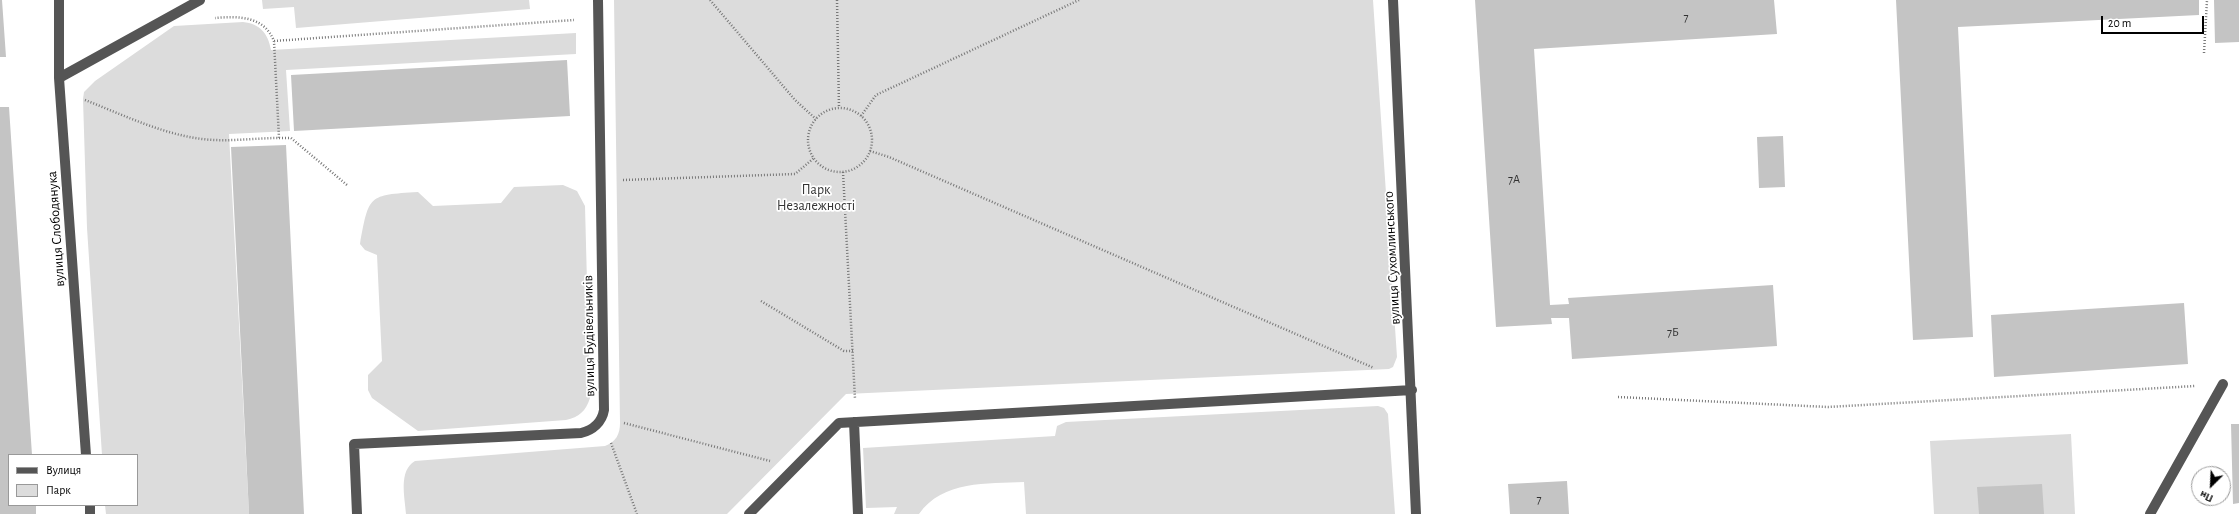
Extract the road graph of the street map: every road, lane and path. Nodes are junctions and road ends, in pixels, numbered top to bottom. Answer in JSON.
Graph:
{"nodes":[{"id":1,"x":59,"y":0,"type":"edge"},
{"id":2,"x":200,"y":0,"type":"edge"},
{"id":3,"x":598,"y":0,"type":"edge"},
{"id":4,"x":710,"y":0,"type":"edge"},
{"id":5,"x":837,"y":0,"type":"edge"},
{"id":6,"x":1079,"y":0,"type":"edge"},
{"id":7,"x":1393,"y":0,"type":"edge"},
{"id":8,"x":2207,"y":0,"type":"edge"},
{"id":9,"x":209,"y":18,"type":"dead end"},
{"id":10,"x":599,"y":18,"type":"junction"},
{"id":11,"x":274,"y":41,"type":"junction"},
{"id":12,"x":2204,"y":53,"type":"dead end"},
{"id":13,"x":59,"y":78,"type":"junction"},
{"id":14,"x":840,"y":108,"type":"junction"},
{"id":15,"x":861,"y":116,"type":"junction"},
{"id":16,"x":816,"y":118,"type":"junction"},
{"id":17,"x":279,"y":138,"type":"junction"},
{"id":18,"x":870,"y":151,"type":"junction"},
{"id":19,"x":814,"y":158,"type":"junction"},
{"id":20,"x":843,"y":172,"type":"junction"},
{"id":21,"x":601,"y":181,"type":"junction"},
{"id":22,"x":347,"y":185,"type":"dead end"},
{"id":23,"x":761,"y":301,"type":"dead end"},
{"id":24,"x":853,"y":351,"type":"junction"},
{"id":25,"x":1379,"y":370,"type":"dead end"},
{"id":26,"x":2224,"y":384,"type":"joint"},
{"id":27,"x":1412,"y":390,"type":"junction"},
{"id":28,"x":1618,"y":397,"type":"dead end"},
{"id":29,"x":602,"y":418,"type":"junction"},
{"id":30,"x":854,"y":422,"type":"junction"},
{"id":31,"x":86,"y":454,"type":"edge"},
{"id":32,"x":796,"y":467,"type":"junction"},
{"id":33,"x":357,"y":514,"type":"edge"},
{"id":34,"x":637,"y":514,"type":"edge"},
{"id":35,"x":749,"y":514,"type":"edge"},
{"id":36,"x":858,"y":514,"type":"edge"},
{"id":37,"x":1416,"y":514,"type":"edge"},
{"id":38,"x":2150,"y":514,"type":"edge"}],
"edges":[{"from":1,"to":13,"type":"street","name":"вулиця Слободянука"},
{"from":2,"to":13,"type":"street"},
{"from":3,"to":10,"type":"street","name":"вулиця Будівельників"},
{"from":4,"to":16,"type":"path"},
{"from":5,"to":14,"type":"path"},
{"from":6,"to":15,"type":"path"},
{"from":7,"to":27,"type":"street","name":"вулиця Сухомлинського"},
{"from":8,"to":12,"type":"path"},
{"from":9,"to":11,"type":"path"},
{"from":10,"to":11,"type":"path"},
{"from":10,"to":21,"type":"street","name":"вулиця Будівельників"},
{"from":11,"to":17,"type":"path"},
{"from":13,"to":17,"type":"path"},
{"from":13,"to":31,"type":"street","name":"вулиця Слободянука"},
{"from":14,"to":15,"type":"path"},
{"from":14,"to":16,"type":"path"},
{"from":15,"to":18,"type":"path"},
{"from":16,"to":19,"type":"path"},
{"from":17,"to":22,"type":"path"},
{"from":18,"to":20,"type":"path"},
{"from":18,"to":25,"type":"path"},
{"from":19,"to":20,"type":"path"},
{"from":19,"to":21,"type":"path"},
{"from":20,"to":24,"type":"path"},
{"from":21,"to":29,"type":"street","name":"вулиця Будівельників"},
{"from":23,"to":24,"type":"path"},
{"from":24,"to":30,"type":"path"},
{"from":26,"to":28,"type":"path"},
{"from":26,"to":38,"type":"street"},
{"from":27,"to":30,"type":"street"},
{"from":27,"to":37,"type":"street","name":"вулиця Сухомлинського"},
{"from":29,"to":32,"type":"path"},
{"from":29,"to":33,"type":"street"},
{"from":29,"to":34,"type":"path"},
{"from":30,"to":32,"type":"street"},
{"from":30,"to":36,"type":"street"},
{"from":32,"to":35,"type":"street"}]}
